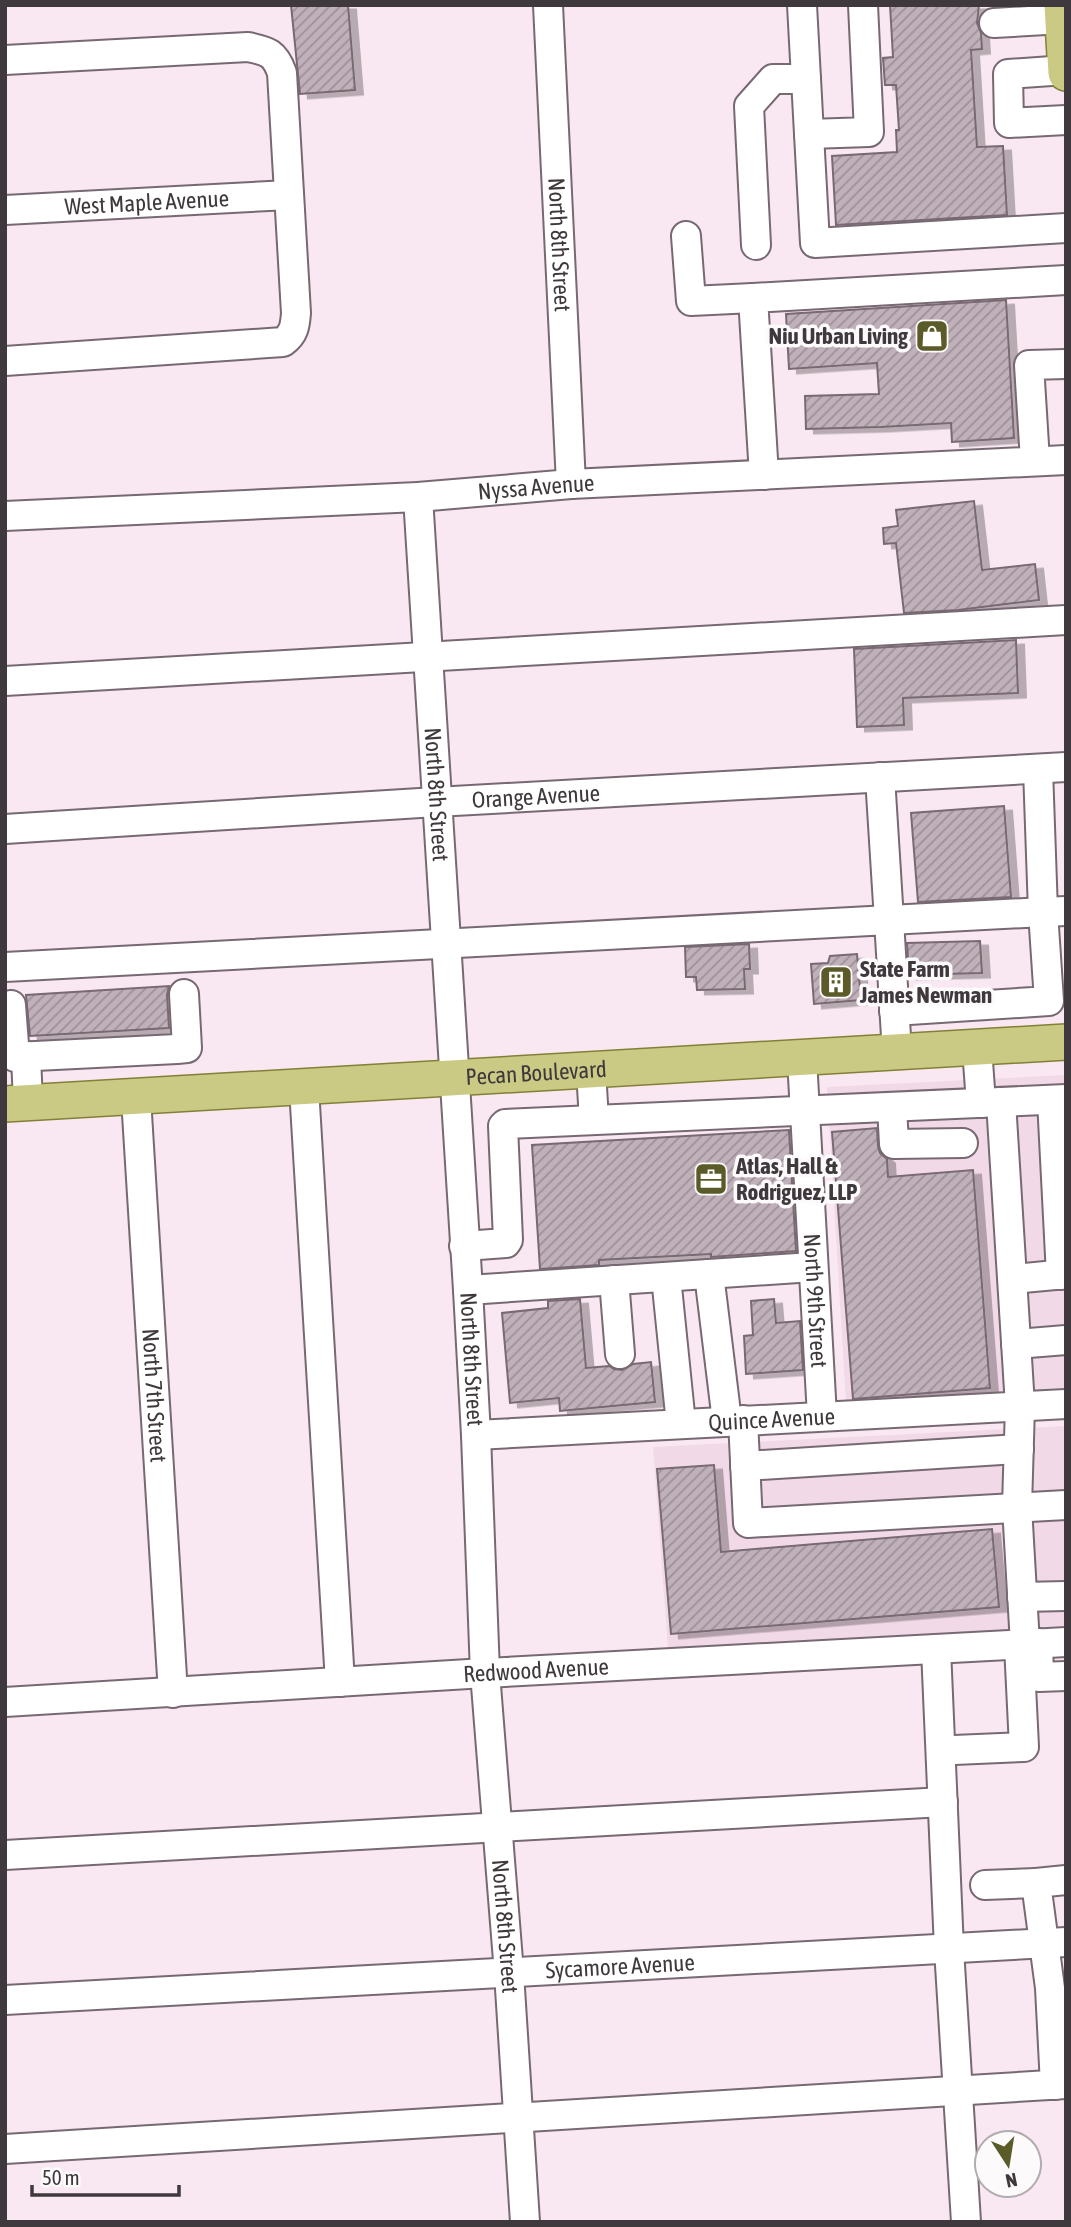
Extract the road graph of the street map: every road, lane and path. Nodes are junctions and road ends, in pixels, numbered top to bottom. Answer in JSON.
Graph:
{"nodes":[{"id":1,"x":548,"y":5,"type":"edge"},
{"id":2,"x":802,"y":5,"type":"edge"},
{"id":3,"x":863,"y":5,"type":"edge"},
{"id":4,"x":1063,"y":12,"type":"edge"},
{"id":5,"x":993,"y":23,"type":"dead end"},
{"id":6,"x":5,"y":60,"type":"edge"},
{"id":7,"x":1066,"y":72,"type":"edge"},
{"id":8,"x":806,"y":79,"type":"junction"},
{"id":9,"x":1066,"y":121,"type":"edge"},
{"id":10,"x":809,"y":134,"type":"junction"},
{"id":11,"x":289,"y":195,"type":"junction"},
{"id":12,"x":5,"y":210,"type":"edge"},
{"id":13,"x":1066,"y":228,"type":"edge"},
{"id":14,"x":686,"y":236,"type":"dead end"},
{"id":15,"x":756,"y":245,"type":"dead end"},
{"id":16,"x":1066,"y":280,"type":"edge"},
{"id":17,"x":753,"y":298,"type":"junction"},
{"id":18,"x":5,"y":361,"type":"edge"},
{"id":19,"x":1066,"y":364,"type":"edge"},
{"id":20,"x":1066,"y":460,"type":"edge"},
{"id":21,"x":1035,"y":461,"type":"junction"},
{"id":22,"x":764,"y":475,"type":"junction"},
{"id":23,"x":571,"y":484,"type":"junction"},
{"id":24,"x":418,"y":496,"type":"junction"},
{"id":25,"x":5,"y":516,"type":"edge"},
{"id":26,"x":1066,"y":621,"type":"edge"},
{"id":27,"x":428,"y":657,"type":"junction"},
{"id":28,"x":5,"y":681,"type":"edge"},
{"id":29,"x":1052,"y":768,"type":"edge"},
{"id":30,"x":880,"y":777,"type":"junction"},
{"id":31,"x":436,"y":802,"type":"junction"},
{"id":32,"x":5,"y":829,"type":"edge"},
{"id":33,"x":1055,"y":911,"type":"edge"},
{"id":34,"x":889,"y":920,"type":"junction"},
{"id":35,"x":445,"y":945,"type":"junction"},
{"id":36,"x":1056,"y":945,"type":"edge"},
{"id":37,"x":5,"y":967,"type":"edge"},
{"id":38,"x":184,"y":994,"type":"dead end"},
{"id":39,"x":11,"y":1005,"type":"dead end"},
{"id":40,"x":894,"y":1012,"type":"junction"},
{"id":41,"x":1066,"y":1042,"type":"edge"},
{"id":42,"x":977,"y":1048,"type":"junction"},
{"id":43,"x":177,"y":1049,"type":"junction"},
{"id":44,"x":897,"y":1053,"type":"junction"},
{"id":45,"x":26,"y":1056,"type":"junction"},
{"id":46,"x":802,"y":1059,"type":"junction"},
{"id":47,"x":591,"y":1071,"type":"junction"},
{"id":48,"x":454,"y":1079,"type":"junction"},
{"id":49,"x":304,"y":1088,"type":"junction"},
{"id":50,"x":179,"y":1095,"type":"junction"},
{"id":51,"x":136,"y":1098,"type":"junction"},
{"id":52,"x":1059,"y":1100,"type":"edge"},
{"id":53,"x":991,"y":1102,"type":"junction"},
{"id":54,"x":17,"y":1103,"type":"edge"},
{"id":55,"x":892,"y":1107,"type":"junction"},
{"id":56,"x":804,"y":1110,"type":"junction"},
{"id":57,"x":594,"y":1120,"type":"junction"},
{"id":58,"x":963,"y":1143,"type":"dead end"},
{"id":59,"x":464,"y":1246,"type":"junction"},
{"id":60,"x":813,"y":1267,"type":"junction"},
{"id":61,"x":709,"y":1274,"type":"junction"},
{"id":62,"x":1063,"y":1275,"type":"edge"},
{"id":63,"x":666,"y":1277,"type":"junction"},
{"id":64,"x":1013,"y":1279,"type":"junction"},
{"id":65,"x":614,"y":1280,"type":"junction"},
{"id":66,"x":468,"y":1290,"type":"junction"},
{"id":67,"x":1066,"y":1340,"type":"edge"},
{"id":68,"x":1016,"y":1344,"type":"junction"},
{"id":69,"x":620,"y":1354,"type":"dead end"},
{"id":70,"x":1066,"y":1404,"type":"edge"},
{"id":71,"x":1020,"y":1406,"type":"junction"},
{"id":72,"x":821,"y":1416,"type":"junction"},
{"id":73,"x":735,"y":1421,"type":"junction"},
{"id":74,"x":681,"y":1424,"type":"junction"},
{"id":75,"x":476,"y":1435,"type":"junction"},
{"id":76,"x":1019,"y":1449,"type":"junction"},
{"id":77,"x":745,"y":1466,"type":"junction"},
{"id":78,"x":1066,"y":1505,"type":"edge"},
{"id":79,"x":1017,"y":1507,"type":"junction"},
{"id":80,"x":1066,"y":1596,"type":"edge"},
{"id":81,"x":1022,"y":1597,"type":"junction"},
{"id":82,"x":1037,"y":1643,"type":"edge"},
{"id":83,"x":936,"y":1649,"type":"junction"},
{"id":84,"x":485,"y":1673,"type":"junction"},
{"id":85,"x":1066,"y":1676,"type":"edge"},
{"id":86,"x":340,"y":1682,"type":"junction"},
{"id":87,"x":173,"y":1693,"type":"junction"},
{"id":88,"x":5,"y":1702,"type":"edge"},
{"id":89,"x":954,"y":1750,"type":"dead end"},
{"id":90,"x":943,"y":1802,"type":"junction"},
{"id":91,"x":498,"y":1826,"type":"junction"},
{"id":92,"x":5,"y":1855,"type":"edge"},
{"id":93,"x":1066,"y":1880,"type":"edge"},
{"id":94,"x":1036,"y":1882,"type":"junction"},
{"id":95,"x":985,"y":1885,"type":"dead end"},
{"id":96,"x":1055,"y":1942,"type":"edge"},
{"id":97,"x":949,"y":1949,"type":"junction"},
{"id":98,"x":509,"y":1973,"type":"junction"},
{"id":99,"x":1058,"y":1988,"type":"edge"},
{"id":100,"x":5,"y":2000,"type":"edge"},
{"id":101,"x":1059,"y":2048,"type":"edge"},
{"id":102,"x":1060,"y":2085,"type":"edge"},
{"id":103,"x":958,"y":2092,"type":"junction"},
{"id":104,"x":518,"y":2118,"type":"junction"},
{"id":105,"x":5,"y":2149,"type":"edge"},
{"id":106,"x":525,"y":2222,"type":"edge"},
{"id":107,"x":966,"y":2222,"type":"edge"}],
"edges":[{"from":1,"to":23,"type":"street","name":"North 8th Street"},
{"from":2,"to":8,"type":"street"},
{"from":3,"to":10,"type":"street"},
{"from":4,"to":5,"type":"street"},
{"from":4,"to":7,"type":"main road"},
{"from":6,"to":11,"type":"street"},
{"from":7,"to":9,"type":"street"},
{"from":8,"to":10,"type":"street"},
{"from":8,"to":15,"type":"street"},
{"from":10,"to":13,"type":"street"},
{"from":11,"to":12,"type":"street","name":"West Maple Avenue"},
{"from":11,"to":18,"type":"street"},
{"from":14,"to":17,"type":"street"},
{"from":16,"to":17,"type":"street"},
{"from":17,"to":22,"type":"street"},
{"from":19,"to":21,"type":"street"},
{"from":20,"to":21,"type":"street","name":"Nyssa Avenue"},
{"from":21,"to":22,"type":"street","name":"Nyssa Avenue"},
{"from":22,"to":23,"type":"street","name":"Nyssa Avenue"},
{"from":23,"to":24,"type":"street","name":"Nyssa Avenue"},
{"from":24,"to":25,"type":"street","name":"Nyssa Avenue"},
{"from":24,"to":27,"type":"street","name":"North 8th Street"},
{"from":26,"to":27,"type":"street"},
{"from":27,"to":28,"type":"street"},
{"from":27,"to":31,"type":"street","name":"North 8th Street"},
{"from":29,"to":30,"type":"street","name":"Orange Avenue"},
{"from":29,"to":33,"type":"street"},
{"from":30,"to":31,"type":"street","name":"Orange Avenue"},
{"from":30,"to":34,"type":"street"},
{"from":31,"to":32,"type":"street","name":"Orange Avenue"},
{"from":31,"to":35,"type":"street","name":"North 8th Street"},
{"from":33,"to":34,"type":"street"},
{"from":33,"to":36,"type":"street"},
{"from":34,"to":35,"type":"street"},
{"from":34,"to":40,"type":"street"},
{"from":35,"to":37,"type":"street"},
{"from":35,"to":48,"type":"street","name":"North 8th Street"},
{"from":36,"to":40,"type":"street"},
{"from":38,"to":43,"type":"street"},
{"from":39,"to":45,"type":"street"},
{"from":40,"to":44,"type":"street"},
{"from":41,"to":42,"type":"main road","name":"Pecan Boulevard"},
{"from":42,"to":44,"type":"main road","name":"Pecan Boulevard"},
{"from":42,"to":53,"type":"street"},
{"from":43,"to":45,"type":"street"},
{"from":43,"to":50,"type":"street"},
{"from":44,"to":46,"type":"main road","name":"Pecan Boulevard"},
{"from":45,"to":54,"type":"street"},
{"from":46,"to":47,"type":"main road","name":"Pecan Boulevard"},
{"from":46,"to":56,"type":"street","name":"North 9th Street"},
{"from":47,"to":48,"type":"main road","name":"Pecan Boulevard"},
{"from":47,"to":57,"type":"street"},
{"from":48,"to":49,"type":"main road","name":"Pecan Boulevard"},
{"from":48,"to":59,"type":"street","name":"North 8th Street"},
{"from":49,"to":50,"type":"main road","name":"Pecan Boulevard"},
{"from":49,"to":86,"type":"street"},
{"from":50,"to":51,"type":"main road","name":"Pecan Boulevard"},
{"from":51,"to":54,"type":"main road","name":"Pecan Boulevard"},
{"from":51,"to":87,"type":"street","name":"North 7th Street"},
{"from":52,"to":53,"type":"street"},
{"from":52,"to":62,"type":"street"},
{"from":53,"to":55,"type":"street"},
{"from":53,"to":64,"type":"street"},
{"from":55,"to":56,"type":"street"},
{"from":55,"to":58,"type":"street"},
{"from":56,"to":57,"type":"street"},
{"from":56,"to":60,"type":"street","name":"North 9th Street"},
{"from":57,"to":59,"type":"street"},
{"from":59,"to":66,"type":"street","name":"North 8th Street"},
{"from":60,"to":61,"type":"street"},
{"from":60,"to":72,"type":"street","name":"North 9th Street"},
{"from":61,"to":63,"type":"street"},
{"from":61,"to":73,"type":"street"},
{"from":62,"to":64,"type":"street"},
{"from":63,"to":65,"type":"street"},
{"from":63,"to":74,"type":"street"},
{"from":64,"to":68,"type":"street"},
{"from":65,"to":66,"type":"street"},
{"from":65,"to":69,"type":"street"},
{"from":66,"to":75,"type":"street","name":"North 8th Street"},
{"from":67,"to":68,"type":"street"},
{"from":68,"to":71,"type":"street"},
{"from":70,"to":71,"type":"street","name":"Quince Avenue"},
{"from":71,"to":72,"type":"street","name":"Quince Avenue"},
{"from":71,"to":76,"type":"street"},
{"from":72,"to":73,"type":"street","name":"Quince Avenue"},
{"from":73,"to":74,"type":"street","name":"Quince Avenue"},
{"from":73,"to":77,"type":"street"},
{"from":74,"to":75,"type":"street","name":"Quince Avenue"},
{"from":75,"to":84,"type":"street","name":"North 8th Street"},
{"from":76,"to":77,"type":"street"},
{"from":76,"to":79,"type":"street"},
{"from":77,"to":79,"type":"street"},
{"from":78,"to":79,"type":"street"},
{"from":79,"to":81,"type":"street"},
{"from":80,"to":81,"type":"street"},
{"from":81,"to":82,"type":"street"},
{"from":82,"to":83,"type":"street","name":"Redwood Avenue"},
{"from":82,"to":85,"type":"street"},
{"from":82,"to":89,"type":"street"},
{"from":83,"to":84,"type":"street","name":"Redwood Avenue"},
{"from":83,"to":90,"type":"street"},
{"from":84,"to":86,"type":"street","name":"Redwood Avenue"},
{"from":84,"to":91,"type":"street","name":"North 8th Street"},
{"from":86,"to":87,"type":"street","name":"Redwood Avenue"},
{"from":87,"to":88,"type":"street","name":"Redwood Avenue"},
{"from":90,"to":91,"type":"street"},
{"from":90,"to":97,"type":"street"},
{"from":91,"to":92,"type":"street"},
{"from":91,"to":98,"type":"street","name":"North 8th Street"},
{"from":93,"to":94,"type":"street"},
{"from":94,"to":95,"type":"street"},
{"from":94,"to":96,"type":"street"},
{"from":96,"to":97,"type":"street","name":"Sycamore Avenue"},
{"from":96,"to":99,"type":"street"},
{"from":97,"to":98,"type":"street","name":"Sycamore Avenue"},
{"from":97,"to":103,"type":"street"},
{"from":98,"to":100,"type":"street","name":"Sycamore Avenue"},
{"from":98,"to":104,"type":"street","name":"North 8th Street"},
{"from":99,"to":101,"type":"street"},
{"from":101,"to":102,"type":"street"},
{"from":102,"to":103,"type":"street"},
{"from":103,"to":104,"type":"street"},
{"from":103,"to":107,"type":"street"},
{"from":104,"to":105,"type":"street"},
{"from":104,"to":106,"type":"street","name":"North 8th Street"}]}
